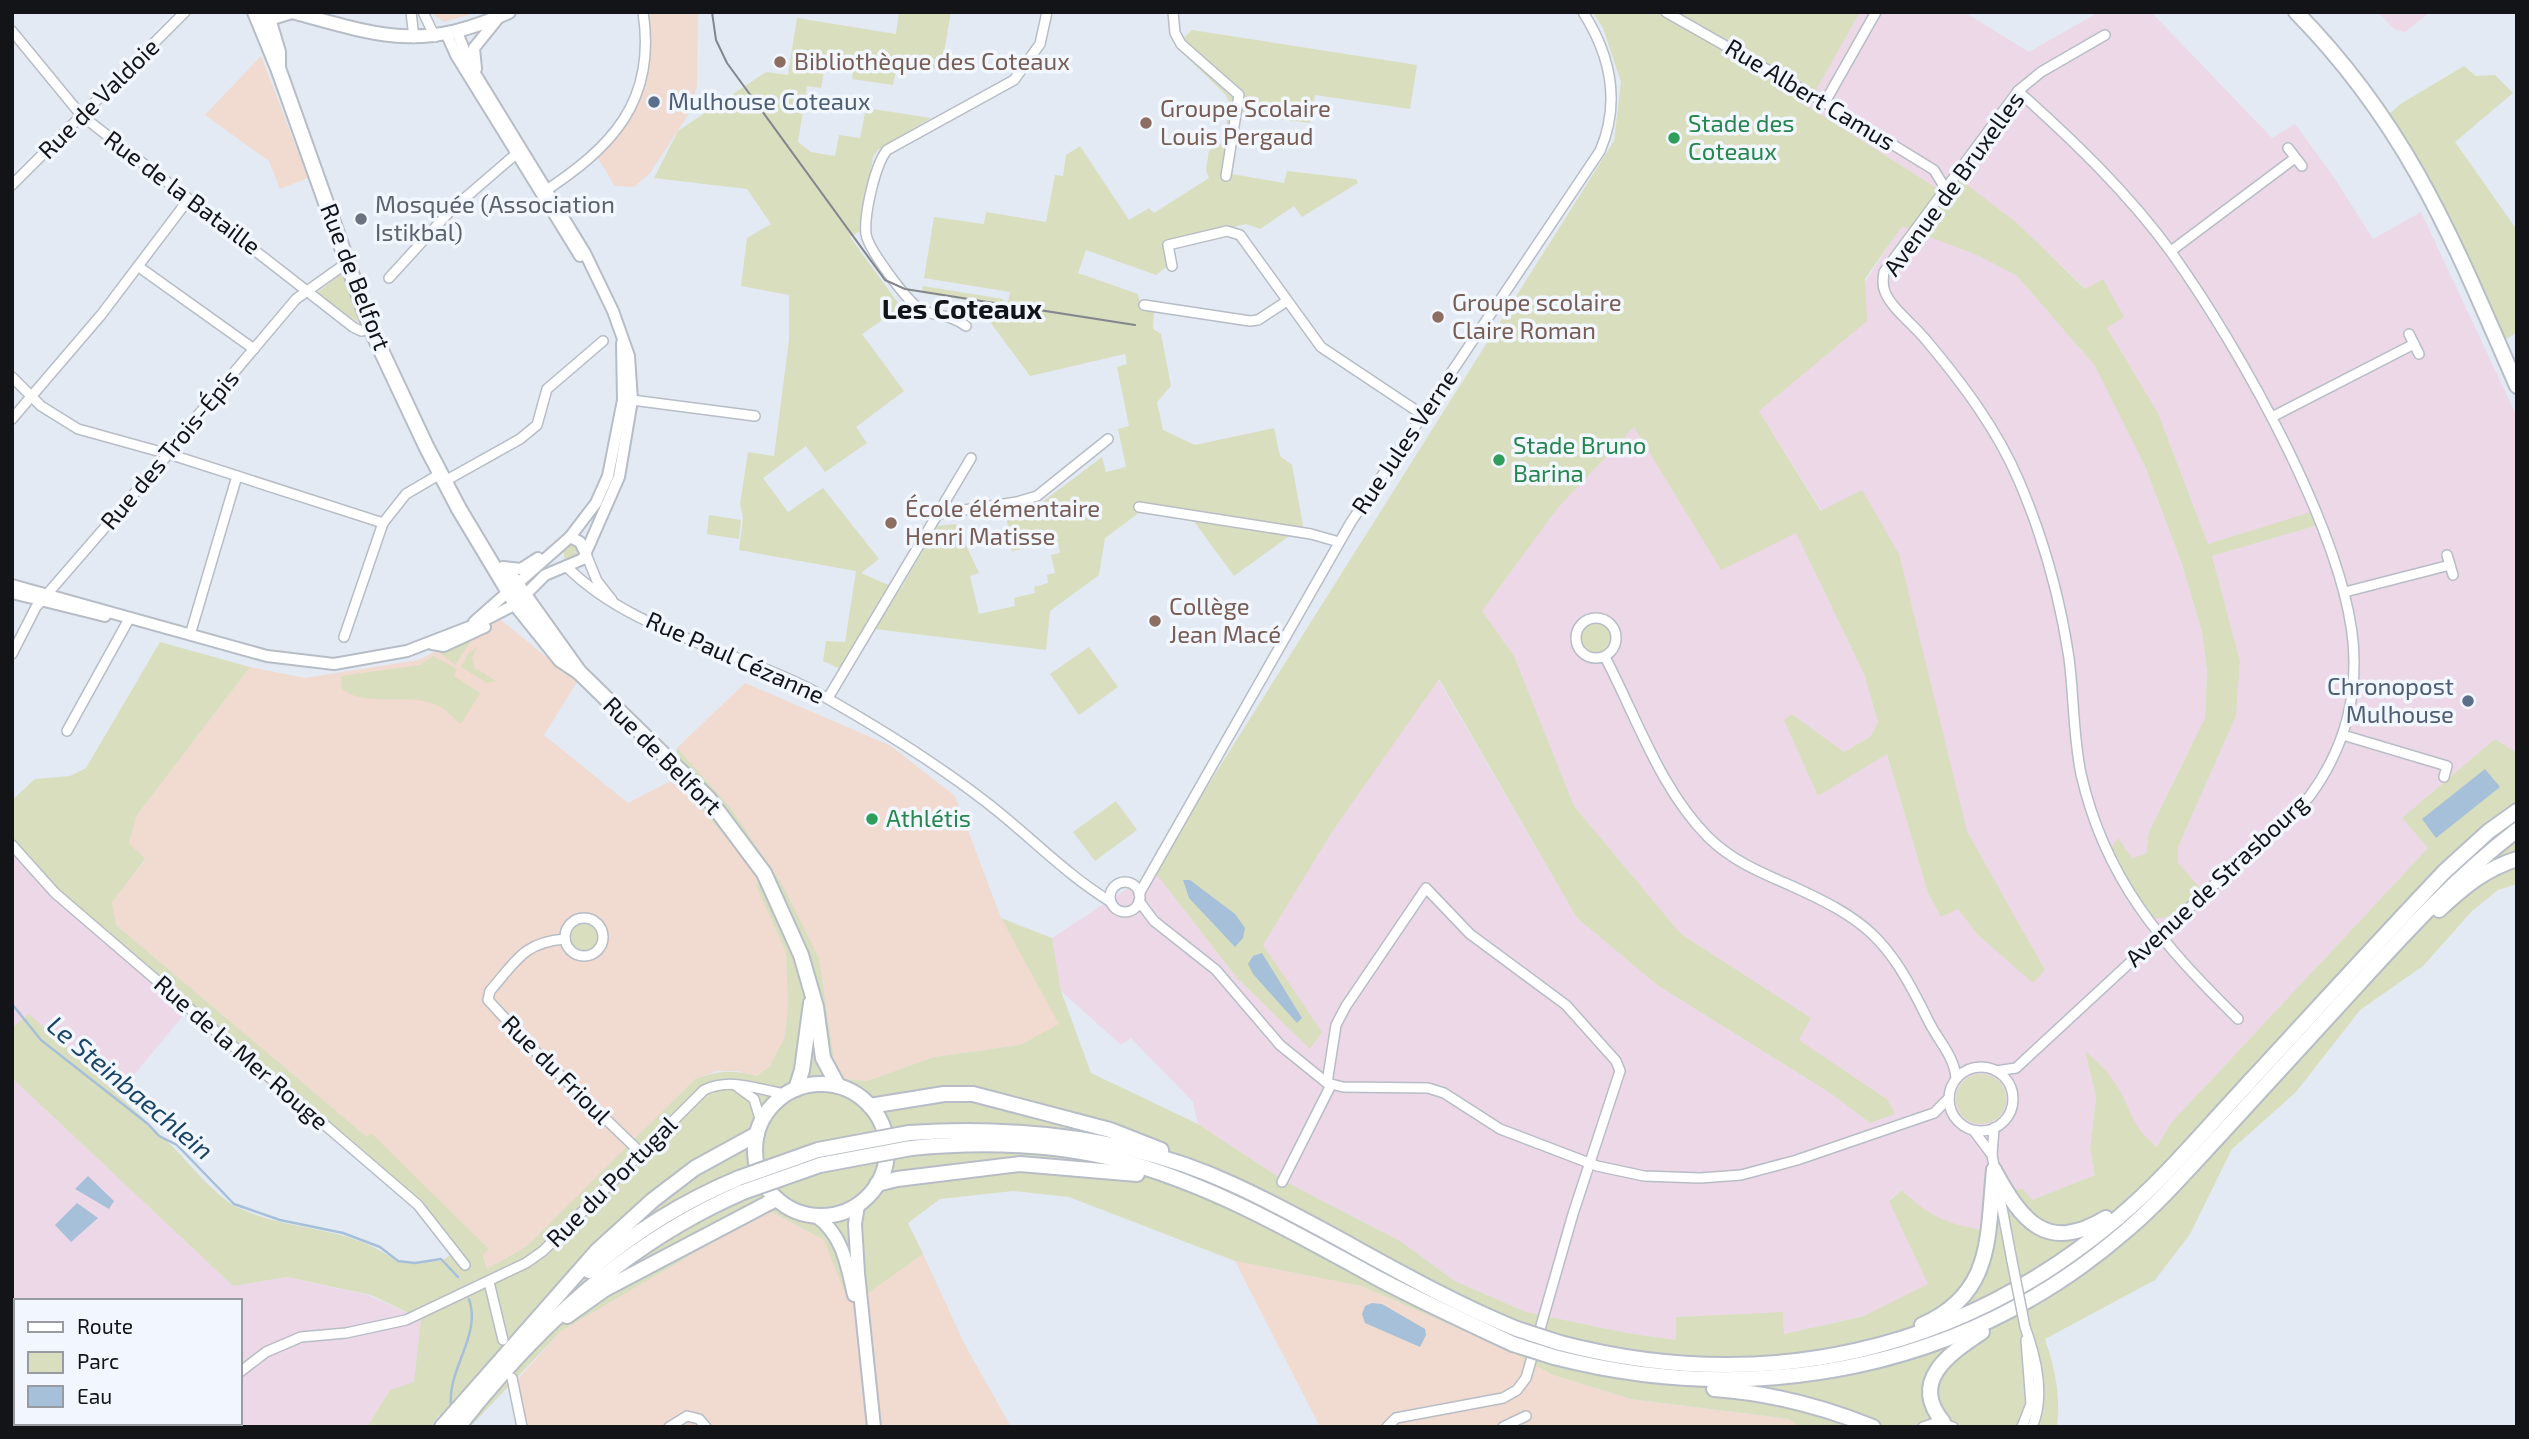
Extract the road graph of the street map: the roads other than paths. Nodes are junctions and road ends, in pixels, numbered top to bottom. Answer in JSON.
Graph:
{"nodes":[{"id":1,"x":185,"y":12,"type":"edge"},
{"id":2,"x":292,"y":12,"type":"edge"},
{"id":3,"x":411,"y":12,"type":"edge"},
{"id":4,"x":423,"y":12,"type":"edge"},
{"id":5,"x":643,"y":12,"type":"edge"},
{"id":6,"x":1048,"y":12,"type":"edge"},
{"id":7,"x":1172,"y":12,"type":"edge"},
{"id":8,"x":1583,"y":12,"type":"edge"},
{"id":9,"x":1666,"y":12,"type":"edge"},
{"id":10,"x":1876,"y":12,"type":"edge"},
{"id":11,"x":2296,"y":12,"type":"edge"},
{"id":12,"x":260,"y":14,"type":"edge"},
{"id":13,"x":504,"y":15,"type":"edge"},
{"id":14,"x":12,"y":31,"type":"edge"},
{"id":15,"x":446,"y":35,"type":"junction"},
{"id":16,"x":2105,"y":35,"type":"dead end"},
{"id":17,"x":414,"y":38,"type":"junction"},
{"id":18,"x":479,"y":78,"type":"junction"},
{"id":19,"x":2018,"y":91,"type":"junction"},
{"id":20,"x":1825,"y":102,"type":"junction"},
{"id":21,"x":80,"y":116,"type":"junction"},
{"id":22,"x":2288,"y":148,"type":"dead end"},
{"id":23,"x":516,"y":154,"type":"junction"},
{"id":24,"x":2295,"y":158,"type":"junction"},
{"id":25,"x":2302,"y":166,"type":"dead end"},
{"id":26,"x":1226,"y":176,"type":"dead end"},
{"id":27,"x":12,"y":186,"type":"edge"},
{"id":28,"x":1945,"y":188,"type":"junction"},
{"id":29,"x":544,"y":192,"type":"junction"},
{"id":30,"x":188,"y":200,"type":"junction"},
{"id":31,"x":2171,"y":251,"type":"junction"},
{"id":32,"x":348,"y":262,"type":"junction"},
{"id":33,"x":1172,"y":266,"type":"dead end"},
{"id":34,"x":139,"y":267,"type":"junction"},
{"id":35,"x":389,"y":278,"type":"dead end"},
{"id":36,"x":308,"y":292,"type":"junction"},
{"id":37,"x":1287,"y":300,"type":"junction"},
{"id":38,"x":1144,"y":305,"type":"dead end"},
{"id":39,"x":966,"y":326,"type":"dead end"},
{"id":40,"x":371,"y":329,"type":"junction"},
{"id":41,"x":2409,"y":334,"type":"dead end"},
{"id":42,"x":604,"y":341,"type":"dead end"},
{"id":43,"x":2414,"y":344,"type":"junction"},
{"id":44,"x":254,"y":349,"type":"junction"},
{"id":45,"x":2419,"y":354,"type":"dead end"},
{"id":46,"x":12,"y":377,"type":"edge"},
{"id":47,"x":2517,"y":386,"type":"edge"},
{"id":48,"x":32,"y":398,"type":"junction"},
{"id":49,"x":628,"y":400,"type":"junction"},
{"id":50,"x":1423,"y":415,"type":"junction"},
{"id":51,"x":755,"y":416,"type":"dead end"},
{"id":52,"x":2272,"y":417,"type":"junction"},
{"id":53,"x":12,"y":419,"type":"edge"},
{"id":54,"x":1108,"y":439,"type":"dead end"},
{"id":55,"x":167,"y":454,"type":"junction"},
{"id":56,"x":971,"y":458,"type":"dead end"},
{"id":57,"x":237,"y":477,"type":"junction"},
{"id":58,"x":443,"y":478,"type":"junction"},
{"id":59,"x":1139,"y":507,"type":"dead end"},
{"id":60,"x":938,"y":514,"type":"junction"},
{"id":61,"x":383,"y":523,"type":"junction"},
{"id":62,"x":566,"y":541,"type":"junction"},
{"id":63,"x":1339,"y":542,"type":"junction"},
{"id":64,"x":586,"y":554,"type":"junction"},
{"id":65,"x":2447,"y":555,"type":"dead end"},
{"id":66,"x":548,"y":557,"type":"junction"},
{"id":67,"x":566,"y":566,"type":"junction"},
{"id":68,"x":503,"y":567,"type":"junction"},
{"id":69,"x":12,"y":586,"type":"edge"},
{"id":70,"x":2345,"y":592,"type":"junction"},
{"id":71,"x":12,"y":593,"type":"edge"},
{"id":72,"x":517,"y":597,"type":"junction"},
{"id":73,"x":45,"y":598,"type":"junction"},
{"id":74,"x":613,"y":601,"type":"junction"},
{"id":75,"x":129,"y":620,"type":"junction"},
{"id":76,"x":190,"y":635,"type":"junction"},
{"id":77,"x":344,"y":637,"type":"dead end"},
{"id":78,"x":429,"y":643,"type":"junction"},
{"id":79,"x":12,"y":654,"type":"edge"},
{"id":80,"x":1605,"y":657,"type":"junction"},
{"id":81,"x":828,"y":698,"type":"junction"},
{"id":82,"x":67,"y":731,"type":"dead end"},
{"id":83,"x":2343,"y":735,"type":"junction"},
{"id":84,"x":2451,"y":754,"type":"dead end"},
{"id":85,"x":2447,"y":766,"type":"junction"},
{"id":86,"x":2444,"y":777,"type":"dead end"},
{"id":87,"x":2517,"y":802,"type":"edge"},
{"id":88,"x":2517,"y":811,"type":"edge"},
{"id":89,"x":2517,"y":830,"type":"edge"},
{"id":90,"x":2489,"y":831,"type":"junction"},
{"id":91,"x":12,"y":845,"type":"edge"},
{"id":92,"x":2517,"y":859,"type":"edge"},
{"id":93,"x":1152,"y":868,"type":"junction"},
{"id":94,"x":1130,"y":883,"type":"junction"},
{"id":95,"x":1116,"y":885,"type":"junction"},
{"id":96,"x":1093,"y":889,"type":"junction"},
{"id":97,"x":1139,"y":897,"type":"junction"},
{"id":98,"x":1111,"y":902,"type":"junction"},
{"id":99,"x":1129,"y":911,"type":"junction"},
{"id":100,"x":1154,"y":921,"type":"junction"},
{"id":101,"x":2158,"y":936,"type":"junction"},
{"id":102,"x":565,"y":939,"type":"junction"},
{"id":103,"x":2399,"y":939,"type":"junction"},
{"id":104,"x":812,"y":995,"type":"junction"},
{"id":105,"x":2238,"y":1018,"type":"dead end"},
{"id":106,"x":1953,"y":1060,"type":"junction"},
{"id":107,"x":2016,"y":1068,"type":"junction"},
{"id":108,"x":1972,"y":1069,"type":"junction"},
{"id":109,"x":1996,"y":1071,"type":"junction"},
{"id":110,"x":1956,"y":1079,"type":"junction"},
{"id":111,"x":733,"y":1084,"type":"junction"},
{"id":112,"x":1329,"y":1084,"type":"junction"},
{"id":113,"x":838,"y":1086,"type":"junction"},
{"id":114,"x":2010,"y":1086,"type":"junction"},
{"id":115,"x":791,"y":1091,"type":"junction"},
{"id":116,"x":1949,"y":1098,"type":"junction"},
{"id":117,"x":870,"y":1106,"type":"junction"},
{"id":118,"x":1934,"y":1113,"type":"junction"},
{"id":119,"x":1954,"y":1117,"type":"junction"},
{"id":120,"x":759,"y":1128,"type":"junction"},
{"id":121,"x":1994,"y":1128,"type":"junction"},
{"id":122,"x":1974,"y":1131,"type":"junction"},
{"id":123,"x":910,"y":1141,"type":"junction"},
{"id":124,"x":641,"y":1153,"type":"junction"},
{"id":125,"x":1172,"y":1160,"type":"junction"},
{"id":126,"x":2175,"y":1162,"type":"junction"},
{"id":127,"x":1993,"y":1163,"type":"junction"},
{"id":128,"x":1589,"y":1164,"type":"junction"},
{"id":129,"x":1282,"y":1181,"type":"dead end"},
{"id":130,"x":877,"y":1184,"type":"junction"},
{"id":131,"x":741,"y":1185,"type":"junction"},
{"id":132,"x":776,"y":1199,"type":"junction"},
{"id":133,"x":1235,"y":1201,"type":"junction"},
{"id":134,"x":858,"y":1205,"type":"junction"},
{"id":135,"x":816,"y":1216,"type":"junction"},
{"id":136,"x":465,"y":1265,"type":"dead end"},
{"id":137,"x":489,"y":1282,"type":"junction"},
{"id":138,"x":2011,"y":1310,"type":"junction"},
{"id":139,"x":533,"y":1321,"type":"junction"},
{"id":140,"x":548,"y":1324,"type":"junction"},
{"id":141,"x":2025,"y":1327,"type":"junction"},
{"id":142,"x":1515,"y":1337,"type":"junction"},
{"id":143,"x":503,"y":1340,"type":"dead end"},
{"id":144,"x":1557,"y":1350,"type":"junction"},
{"id":145,"x":867,"y":1359,"type":"junction"},
{"id":146,"x":1756,"y":1365,"type":"junction"},
{"id":147,"x":242,"y":1370,"type":"edge"},
{"id":148,"x":512,"y":1378,"type":"dead end"},
{"id":149,"x":1676,"y":1379,"type":"junction"},
{"id":150,"x":1526,"y":1416,"type":"dead end"},
{"id":151,"x":1947,"y":1424,"type":"edge"},
{"id":152,"x":442,"y":1427,"type":"edge"},
{"id":153,"x":458,"y":1427,"type":"edge"},
{"id":154,"x":522,"y":1427,"type":"edge"},
{"id":155,"x":669,"y":1427,"type":"edge"},
{"id":156,"x":706,"y":1427,"type":"edge"},
{"id":157,"x":874,"y":1427,"type":"edge"},
{"id":158,"x":1387,"y":1427,"type":"edge"},
{"id":159,"x":1503,"y":1427,"type":"edge"},
{"id":160,"x":1873,"y":1427,"type":"edge"},
{"id":161,"x":1923,"y":1427,"type":"edge"},
{"id":162,"x":2022,"y":1427,"type":"edge"},
{"id":163,"x":2032,"y":1427,"type":"edge"}],
"edges":[{"from":1,"to":21,"type":"street","name":"Rue de Valdoie"},
{"from":2,"to":12,"type":"main road"},
{"from":2,"to":17,"type":"main road"},
{"from":3,"to":17,"type":"street"},
{"from":4,"to":15,"type":"street"},
{"from":5,"to":29,"type":"street"},
{"from":6,"to":39,"type":"street"},
{"from":7,"to":26,"type":"street"},
{"from":8,"to":50,"type":"street","name":"Rue Jules Verne"},
{"from":9,"to":20,"type":"street","name":"Rue Albert Camus"},
{"from":10,"to":20,"type":"street"},
{"from":11,"to":47,"type":"main road"},
{"from":12,"to":32,"type":"main road","name":"Rue de Belfort"},
{"from":13,"to":15,"type":"main road"},
{"from":13,"to":18,"type":"street"},
{"from":14,"to":21,"type":"street","name":"Rue de la Bataille"},
{"from":15,"to":17,"type":"main road"},
{"from":15,"to":18,"type":"street"},
{"from":15,"to":23,"type":"street"},
{"from":16,"to":19,"type":"street","name":"Avenue de Bruxelles"},
{"from":18,"to":29,"type":"street"},
{"from":19,"to":28,"type":"street","name":"Avenue de Bruxelles"},
{"from":19,"to":31,"type":"street","name":"Avenue de Strasbourg"},
{"from":20,"to":28,"type":"street","name":"Rue Albert Camus"},
{"from":21,"to":27,"type":"street","name":"Rue de Valdoie"},
{"from":21,"to":30,"type":"street","name":"Rue de la Bataille"},
{"from":22,"to":24,"type":"street"},
{"from":23,"to":29,"type":"street"},
{"from":23,"to":35,"type":"street"},
{"from":24,"to":25,"type":"street"},
{"from":24,"to":31,"type":"street"},
{"from":28,"to":101,"type":"street","name":"Avenue de Bruxelles"},
{"from":29,"to":49,"type":"street"},
{"from":30,"to":34,"type":"street"},
{"from":30,"to":36,"type":"street","name":"Rue de la Bataille"},
{"from":31,"to":52,"type":"street","name":"Avenue de Strasbourg"},
{"from":32,"to":36,"type":"street","name":"Rue des Trois-Épis"},
{"from":32,"to":40,"type":"main road","name":"Rue de Belfort"},
{"from":33,"to":37,"type":"street"},
{"from":34,"to":44,"type":"street"},
{"from":34,"to":48,"type":"street"},
{"from":36,"to":40,"type":"street","name":"Rue de la Bataille"},
{"from":36,"to":44,"type":"street","name":"Rue des Trois-Épis"},
{"from":37,"to":38,"type":"street"},
{"from":37,"to":50,"type":"street"},
{"from":40,"to":58,"type":"main road","name":"Rue de Belfort"},
{"from":41,"to":43,"type":"street"},
{"from":42,"to":58,"type":"street"},
{"from":43,"to":45,"type":"street"},
{"from":43,"to":52,"type":"street"},
{"from":44,"to":55,"type":"street","name":"Rue des Trois-Épis"},
{"from":46,"to":48,"type":"street"},
{"from":48,"to":53,"type":"street"},
{"from":48,"to":55,"type":"street"},
{"from":49,"to":51,"type":"street"},
{"from":49,"to":62,"type":"street"},
{"from":49,"to":64,"type":"street"},
{"from":50,"to":63,"type":"street","name":"Rue Jules Verne"},
{"from":52,"to":70,"type":"street","name":"Avenue de Strasbourg"},
{"from":54,"to":60,"type":"street"},
{"from":55,"to":57,"type":"street"},
{"from":55,"to":73,"type":"street","name":"Rue des Trois-Épis"},
{"from":56,"to":60,"type":"street"},
{"from":57,"to":61,"type":"street"},
{"from":57,"to":76,"type":"street"},
{"from":58,"to":61,"type":"street"},
{"from":58,"to":68,"type":"main road","name":"Rue de Belfort"},
{"from":58,"to":72,"type":"main road","name":"Rue de Belfort"},
{"from":59,"to":63,"type":"street"},
{"from":60,"to":81,"type":"street"},
{"from":61,"to":77,"type":"street"},
{"from":62,"to":64,"type":"street"},
{"from":62,"to":66,"type":"street"},
{"from":62,"to":67,"type":"street"},
{"from":63,"to":93,"type":"street","name":"Rue Jules Verne"},
{"from":64,"to":67,"type":"street"},
{"from":64,"to":74,"type":"street","name":"Rue Paul Cézanne"},
{"from":65,"to":70,"type":"street"},
{"from":66,"to":68,"type":"street"},
{"from":66,"to":72,"type":"street"},
{"from":67,"to":72,"type":"street"},
{"from":67,"to":74,"type":"street","name":"Rue Paul Cézanne"},
{"from":68,"to":72,"type":"main road","name":"Rue de Belfort"},
{"from":69,"to":73,"type":"street"},
{"from":70,"to":83,"type":"street","name":"Avenue de Strasbourg"},
{"from":71,"to":73,"type":"street"},
{"from":72,"to":78,"type":"street"},
{"from":72,"to":78,"type":"street"},
{"from":72,"to":104,"type":"main road","name":"Rue de Belfort"},
{"from":73,"to":75,"type":"street"},
{"from":73,"to":79,"type":"street","name":"Rue des Trois-Épis"},
{"from":74,"to":81,"type":"street","name":"Rue Paul Cézanne"},
{"from":75,"to":76,"type":"street"},
{"from":75,"to":82,"type":"street"},
{"from":76,"to":78,"type":"street"},
{"from":80,"to":80,"type":"street"},
{"from":80,"to":106,"type":"street"},
{"from":81,"to":96,"type":"street","name":"Rue Paul Cézanne"},
{"from":83,"to":85,"type":"street"},
{"from":83,"to":101,"type":"street","name":"Avenue de Strasbourg"},
{"from":84,"to":85,"type":"street"},
{"from":85,"to":86,"type":"street"},
{"from":87,"to":90,"type":"main road"},
{"from":88,"to":90,"type":"main road"},
{"from":89,"to":103,"type":"main road"},
{"from":90,"to":126,"type":"main road"},
{"from":91,"to":136,"type":"street","name":"Rue de la Mer Rouge"},
{"from":92,"to":103,"type":"main road"},
{"from":93,"to":94,"type":"street","name":"Rue Jules Verne"},
{"from":93,"to":97,"type":"street","name":"Rue Jules Verne"},
{"from":94,"to":95,"type":"street"},
{"from":94,"to":97,"type":"street"},
{"from":95,"to":96,"type":"street"},
{"from":95,"to":98,"type":"street"},
{"from":96,"to":98,"type":"street","name":"Rue Paul Cézanne"},
{"from":97,"to":99,"type":"street"},
{"from":97,"to":100,"type":"street"},
{"from":98,"to":99,"type":"street"},
{"from":99,"to":100,"type":"street"},
{"from":100,"to":112,"type":"street"},
{"from":101,"to":105,"type":"street","name":"Avenue de Bruxelles"},
{"from":101,"to":107,"type":"street","name":"Avenue de Strasbourg"},
{"from":102,"to":102,"type":"street"},
{"from":102,"to":124,"type":"street","name":"Rue du Frioul"},
{"from":103,"to":138,"type":"main road"},
{"from":104,"to":113,"type":"main road","name":"Rue de Belfort"},
{"from":104,"to":115,"type":"main road","name":"Rue de Belfort"},
{"from":106,"to":108,"type":"street"},
{"from":106,"to":110,"type":"street"},
{"from":107,"to":109,"type":"street"},
{"from":107,"to":114,"type":"street","name":"Avenue de Strasbourg"},
{"from":108,"to":109,"type":"street"},
{"from":108,"to":110,"type":"street"},
{"from":109,"to":114,"type":"street"},
{"from":110,"to":116,"type":"street"},
{"from":111,"to":115,"type":"street","name":"Rue du Portugal"},
{"from":111,"to":120,"type":"street"},
{"from":111,"to":124,"type":"street","name":"Rue du Portugal"},
{"from":112,"to":128,"type":"street"},
{"from":112,"to":128,"type":"street"},
{"from":112,"to":129,"type":"street"},
{"from":113,"to":115,"type":"main road"},
{"from":113,"to":117,"type":"main road"},
{"from":114,"to":121,"type":"street"},
{"from":115,"to":120,"type":"main road"},
{"from":116,"to":118,"type":"street"},
{"from":116,"to":119,"type":"street"},
{"from":117,"to":125,"type":"main road"},
{"from":117,"to":130,"type":"main road"},
{"from":118,"to":119,"type":"street"},
{"from":118,"to":128,"type":"street"},
{"from":119,"to":122,"type":"street"},
{"from":120,"to":132,"type":"main road"},
{"from":120,"to":139,"type":"main road"},
{"from":121,"to":122,"type":"street"},
{"from":121,"to":127,"type":"street"},
{"from":122,"to":127,"type":"street"},
{"from":123,"to":125,"type":"main road"},
{"from":123,"to":131,"type":"main road","bridge":true},
{"from":123,"to":133,"type":"main road"},
{"from":124,"to":137,"type":"street","name":"Rue du Portugal"},
{"from":125,"to":142,"type":"main road"},
{"from":126,"to":127,"type":"main road"},
{"from":126,"to":146,"type":"main road"},
{"from":127,"to":141,"type":"street","bridge":true},
{"from":127,"to":146,"type":"main road"},
{"from":128,"to":158,"type":"street"},
{"from":130,"to":133,"type":"main road"},
{"from":130,"to":134,"type":"main road"},
{"from":131,"to":139,"type":"main road"},
{"from":131,"to":140,"type":"main road"},
{"from":132,"to":135,"type":"main road"},
{"from":132,"to":140,"type":"main road"},
{"from":133,"to":142,"type":"main road"},
{"from":134,"to":135,"type":"main road"},
{"from":134,"to":145,"type":"main road"},
{"from":135,"to":145,"type":"main road"},
{"from":137,"to":143,"type":"street"},
{"from":137,"to":147,"type":"street","name":"Rue du Portugal"},
{"from":138,"to":149,"type":"main road"},
{"from":138,"to":151,"type":"main road"},
{"from":139,"to":152,"type":"main road"},
{"from":140,"to":153,"type":"main road"},
{"from":141,"to":162,"type":"street"},
{"from":141,"to":163,"type":"street"},
{"from":142,"to":144,"type":"main road","bridge":true},
{"from":144,"to":146,"type":"main road"},
{"from":144,"to":149,"type":"main road"},
{"from":145,"to":157,"type":"main road"},
{"from":148,"to":154,"type":"street"},
{"from":149,"to":160,"type":"main road"},
{"from":150,"to":159,"type":"street"},
{"from":151,"to":161,"type":"street"},
{"from":155,"to":156,"type":"street"}]}
